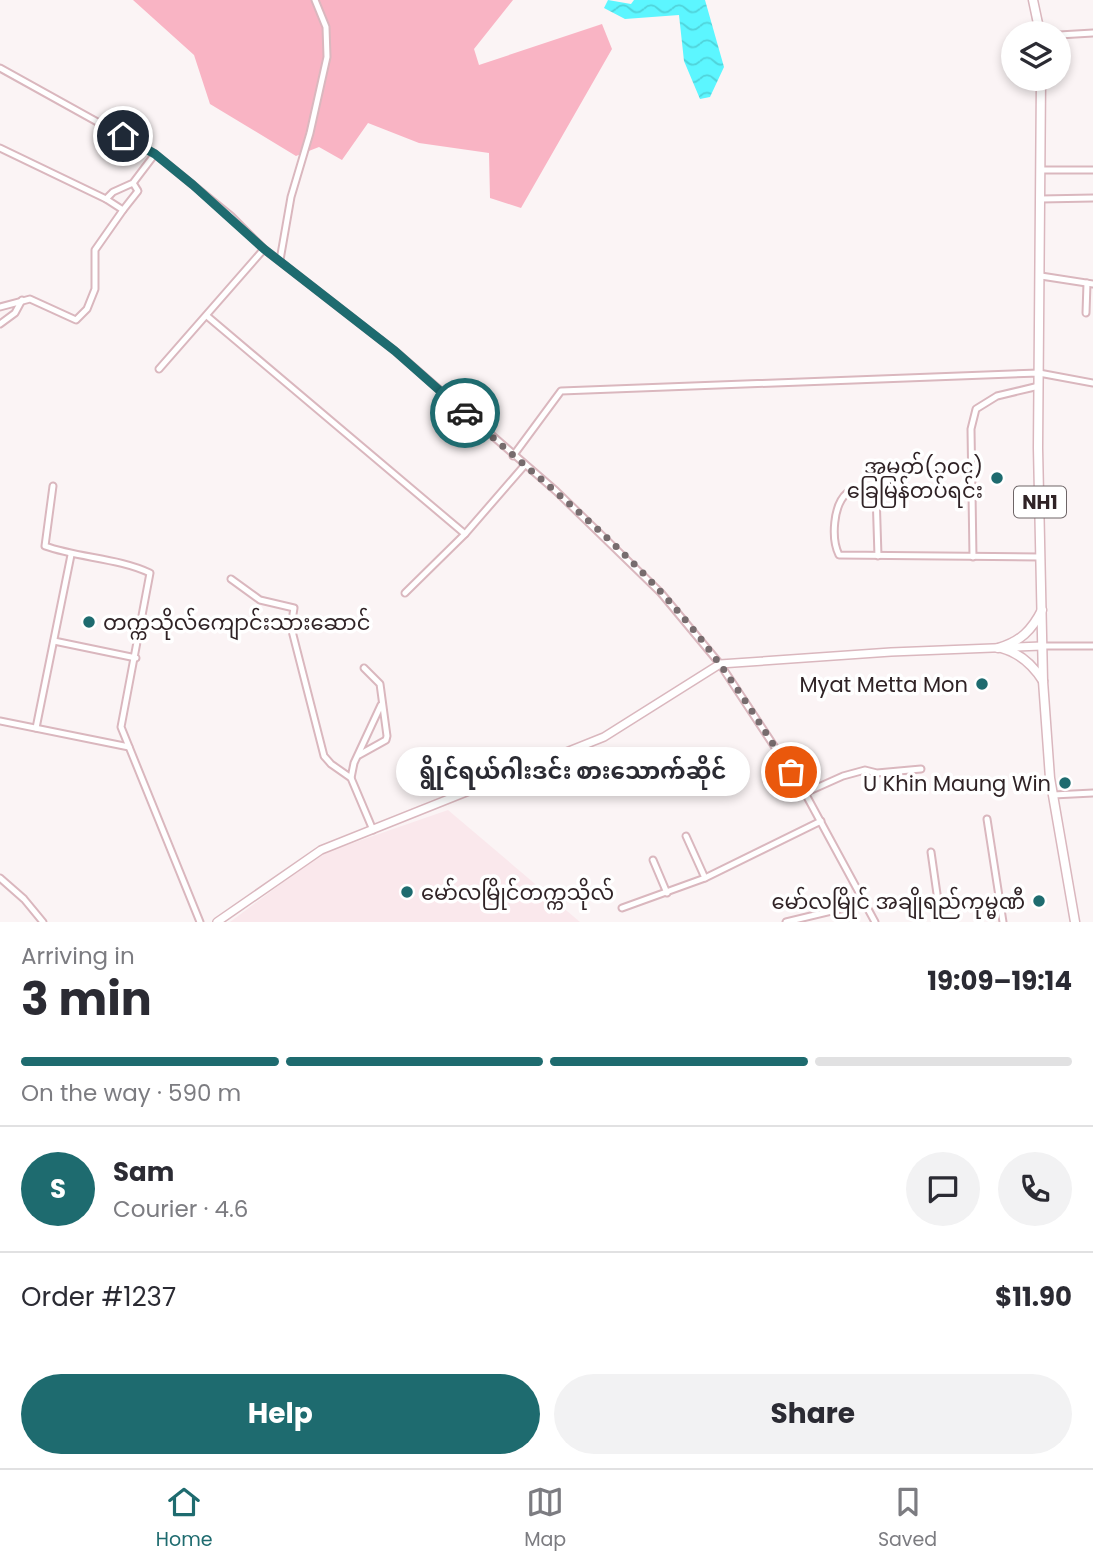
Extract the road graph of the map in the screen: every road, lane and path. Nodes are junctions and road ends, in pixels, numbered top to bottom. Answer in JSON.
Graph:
{"nodes":[{"id":1,"x":315,"y":0,"type":"edge"},
{"id":2,"x":1032,"y":0,"type":"edge"},
{"id":3,"x":1037,"y":21,"type":"edge"},
{"id":4,"x":1093,"y":33,"type":"edge"},
{"id":5,"x":1071,"y":34,"type":"edge"},
{"id":6,"x":0,"y":68,"type":"edge"},
{"id":7,"x":1041,"y":91,"type":"edge"},
{"id":8,"x":0,"y":148,"type":"edge"},
{"id":9,"x":155,"y":154,"type":"junction"},
{"id":10,"x":1041,"y":170,"type":"junction"},
{"id":11,"x":1093,"y":170,"type":"edge"},
{"id":12,"x":133,"y":183,"type":"junction"},
{"id":13,"x":1093,"y":198,"type":"edge"},
{"id":14,"x":106,"y":199,"type":"junction"},
{"id":15,"x":1041,"y":199,"type":"junction"},
{"id":16,"x":123,"y":210,"type":"junction"},
{"id":17,"x":264,"y":249,"type":"junction"},
{"id":18,"x":280,"y":260,"type":"junction"},
{"id":19,"x":1041,"y":276,"type":"junction"},
{"id":20,"x":1090,"y":283,"type":"edge"},
{"id":21,"x":22,"y":300,"type":"junction"},
{"id":22,"x":0,"y":307,"type":"edge"},
{"id":23,"x":1086,"y":313,"type":"dead end"},
{"id":24,"x":207,"y":316,"type":"junction"},
{"id":25,"x":0,"y":324,"type":"edge"},
{"id":26,"x":159,"y":369,"type":"dead end"},
{"id":27,"x":1039,"y":373,"type":"junction"},
{"id":28,"x":1093,"y":383,"type":"edge"},
{"id":29,"x":1040,"y":386,"type":"junction"},
{"id":30,"x":513,"y":456,"type":"junction"},
{"id":31,"x":524,"y":466,"type":"junction"},
{"id":32,"x":53,"y":486,"type":"dead end"},
{"id":33,"x":973,"y":492,"type":"junction"},
{"id":34,"x":876,"y":493,"type":"junction"},
{"id":35,"x":465,"y":534,"type":"junction"},
{"id":36,"x":71,"y":555,"type":"junction"},
{"id":37,"x":878,"y":556,"type":"junction"},
{"id":38,"x":973,"y":557,"type":"junction"},
{"id":39,"x":1041,"y":557,"type":"junction"},
{"id":40,"x":231,"y":579,"type":"dead end"},
{"id":41,"x":405,"y":593,"type":"dead end"},
{"id":42,"x":1042,"y":610,"type":"junction"},
{"id":43,"x":54,"y":641,"type":"junction"},
{"id":44,"x":1042,"y":646,"type":"junction"},
{"id":45,"x":1093,"y":646,"type":"edge"},
{"id":46,"x":998,"y":648,"type":"junction"},
{"id":47,"x":135,"y":657,"type":"junction"},
{"id":48,"x":720,"y":664,"type":"junction"},
{"id":49,"x":364,"y":668,"type":"dead end"},
{"id":50,"x":1043,"y":681,"type":"junction"},
{"id":51,"x":381,"y":705,"type":"junction"},
{"id":52,"x":0,"y":722,"type":"edge"},
{"id":53,"x":36,"y":728,"type":"junction"},
{"id":54,"x":129,"y":747,"type":"junction"},
{"id":55,"x":359,"y":755,"type":"junction"},
{"id":56,"x":921,"y":769,"type":"dead end"},
{"id":57,"x":351,"y":778,"type":"junction"},
{"id":58,"x":805,"y":793,"type":"junction"},
{"id":59,"x":1093,"y":793,"type":"edge"},
{"id":60,"x":1053,"y":795,"type":"junction"},
{"id":61,"x":987,"y":819,"type":"dead end"},
{"id":62,"x":821,"y":821,"type":"junction"},
{"id":63,"x":373,"y":830,"type":"junction"},
{"id":64,"x":686,"y":836,"type":"dead end"},
{"id":65,"x":931,"y":852,"type":"dead end"},
{"id":66,"x":653,"y":860,"type":"dead end"},
{"id":67,"x":0,"y":878,"type":"edge"},
{"id":68,"x":705,"y":878,"type":"junction"},
{"id":69,"x":667,"y":893,"type":"junction"},
{"id":70,"x":865,"y":903,"type":"junction"},
{"id":71,"x":622,"y":908,"type":"dead end"},
{"id":72,"x":43,"y":922,"type":"edge"},
{"id":73,"x":200,"y":922,"type":"edge"},
{"id":74,"x":217,"y":922,"type":"edge"},
{"id":75,"x":786,"y":922,"type":"edge"},
{"id":76,"x":875,"y":922,"type":"edge"},
{"id":77,"x":941,"y":922,"type":"edge"},
{"id":78,"x":1003,"y":922,"type":"edge"},
{"id":79,"x":1075,"y":922,"type":"edge"}],
"edges":[{"from":1,"to":18,"type":"street"},
{"from":2,"to":3,"type":"main road"},
{"from":4,"to":5,"type":"street"},
{"from":6,"to":9,"type":"street"},
{"from":7,"to":10,"type":"main road","number":"NH1"},
{"from":8,"to":14,"type":"street"},
{"from":9,"to":12,"type":"street"},
{"from":9,"to":17,"type":"street"},
{"from":10,"to":11,"type":"street"},
{"from":10,"to":15,"type":"main road","number":"NH1"},
{"from":12,"to":14,"type":"street"},
{"from":12,"to":16,"type":"street"},
{"from":13,"to":15,"type":"street"},
{"from":14,"to":16,"type":"street"},
{"from":15,"to":19,"type":"main road","number":"NH1"},
{"from":16,"to":21,"type":"street"},
{"from":17,"to":18,"type":"street"},
{"from":17,"to":24,"type":"street"},
{"from":18,"to":30,"type":"street"},
{"from":19,"to":20,"type":"street"},
{"from":19,"to":27,"type":"main road","number":"NH1"},
{"from":20,"to":23,"type":"street"},
{"from":21,"to":22,"type":"street"},
{"from":21,"to":25,"type":"street"},
{"from":24,"to":26,"type":"street"},
{"from":24,"to":35,"type":"street"},
{"from":27,"to":28,"type":"street"},
{"from":27,"to":29,"type":"main road","number":"NH1"},
{"from":27,"to":30,"type":"street"},
{"from":29,"to":33,"type":"street"},
{"from":29,"to":39,"type":"main road","number":"NH1"},
{"from":30,"to":31,"type":"street"},
{"from":31,"to":35,"type":"street"},
{"from":31,"to":48,"type":"street"},
{"from":32,"to":36,"type":"street"},
{"from":33,"to":34,"type":"street"},
{"from":33,"to":38,"type":"street"},
{"from":34,"to":37,"type":"street"},
{"from":34,"to":37,"type":"street"},
{"from":35,"to":41,"type":"street"},
{"from":36,"to":43,"type":"street"},
{"from":36,"to":47,"type":"street"},
{"from":37,"to":38,"type":"street"},
{"from":38,"to":39,"type":"street"},
{"from":39,"to":42,"type":"main road","number":"NH1"},
{"from":40,"to":57,"type":"street"},
{"from":42,"to":44,"type":"main road","number":"NH1"},
{"from":42,"to":46,"type":"main road"},
{"from":43,"to":47,"type":"street"},
{"from":43,"to":53,"type":"street"},
{"from":44,"to":45,"type":"street"},
{"from":44,"to":46,"type":"main road"},
{"from":44,"to":50,"type":"main road","number":"NH1"},
{"from":46,"to":48,"type":"main road"},
{"from":46,"to":50,"type":"main road"},
{"from":47,"to":54,"type":"street"},
{"from":48,"to":58,"type":"street"},
{"from":48,"to":63,"type":"main road"},
{"from":49,"to":51,"type":"street"},
{"from":50,"to":60,"type":"main road","number":"NH1"},
{"from":51,"to":55,"type":"street"},
{"from":51,"to":55,"type":"street"},
{"from":52,"to":53,"type":"street"},
{"from":53,"to":54,"type":"street"},
{"from":54,"to":73,"type":"street"},
{"from":55,"to":57,"type":"street"},
{"from":56,"to":58,"type":"street"},
{"from":57,"to":63,"type":"street"},
{"from":58,"to":62,"type":"street"},
{"from":59,"to":60,"type":"street"},
{"from":60,"to":79,"type":"main road","number":"NH1"},
{"from":61,"to":78,"type":"street"},
{"from":62,"to":68,"type":"street"},
{"from":62,"to":70,"type":"street"},
{"from":63,"to":74,"type":"main road"},
{"from":64,"to":68,"type":"street"},
{"from":65,"to":77,"type":"street"},
{"from":66,"to":69,"type":"street"},
{"from":67,"to":72,"type":"street"},
{"from":68,"to":69,"type":"street"},
{"from":69,"to":71,"type":"street"},
{"from":70,"to":75,"type":"street"},
{"from":70,"to":76,"type":"street"}]}
